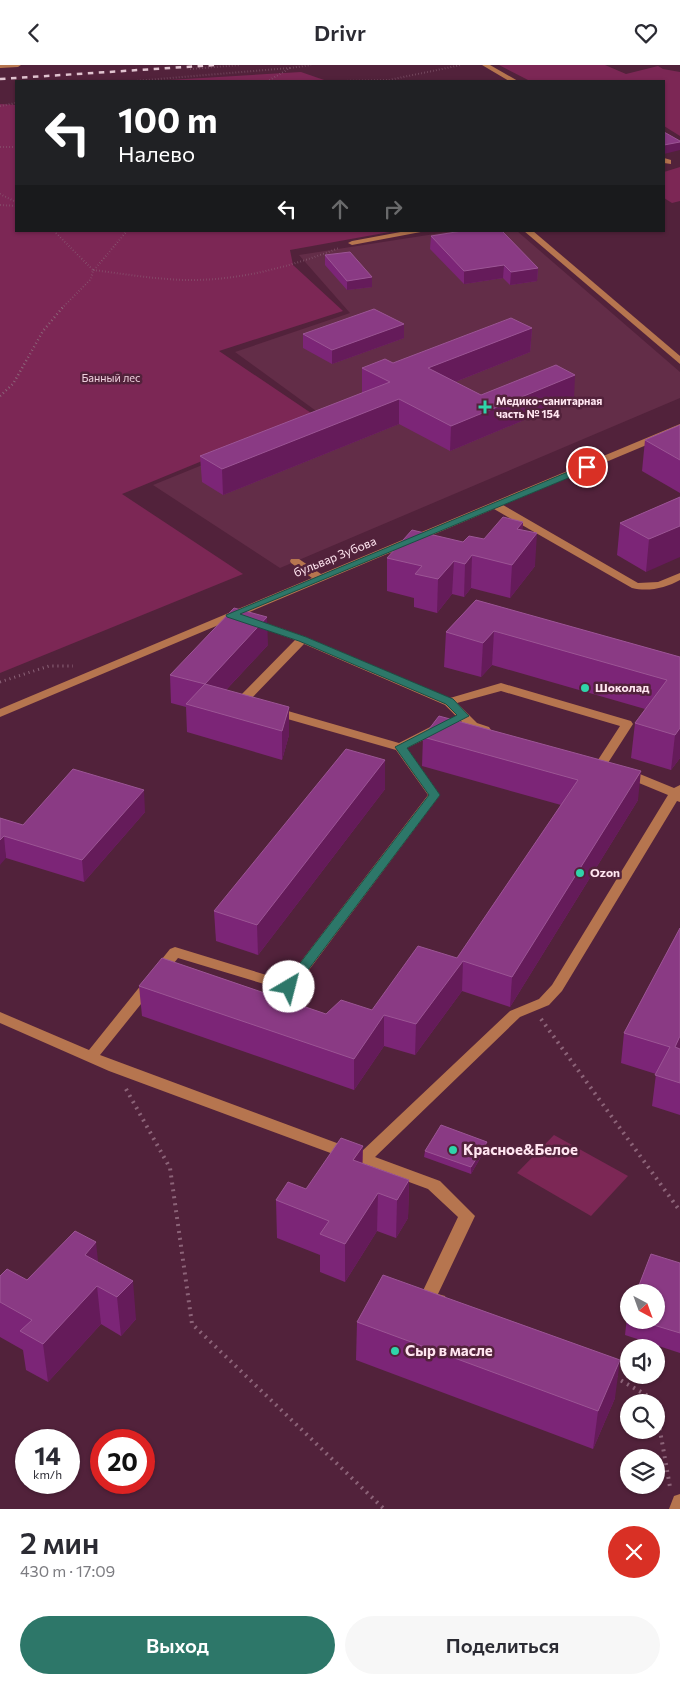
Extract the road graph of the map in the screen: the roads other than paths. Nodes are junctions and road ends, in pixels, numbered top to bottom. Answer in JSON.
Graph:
{"nodes":[{"id":1,"x":18,"y":65,"type":"edge"},
{"id":2,"x":486,"y":65,"type":"edge"},
{"id":3,"x":0,"y":66,"type":"edge"},
{"id":4,"x":512,"y":80,"type":"edge"},
{"id":5,"x":416,"y":232,"type":"edge"},
{"id":6,"x":529,"y":232,"type":"edge"},
{"id":7,"x":352,"y":243,"type":"road end"},
{"id":8,"x":680,"y":361,"type":"edge"},
{"id":9,"x":680,"y":427,"type":"edge"},
{"id":10,"x":495,"y":505,"type":"junction"},
{"id":11,"x":295,"y":561,"type":"dead end"},
{"id":12,"x":680,"y":577,"type":"edge"},
{"id":13,"x":320,"y":578,"type":"junction"},
{"id":14,"x":231,"y":615,"type":"junction"},
{"id":15,"x":302,"y":639,"type":"junction"},
{"id":16,"x":449,"y":702,"type":"junction"},
{"id":17,"x":0,"y":713,"type":"edge"},
{"id":18,"x":464,"y":716,"type":"junction"},
{"id":19,"x":501,"y":734,"type":"edge"},
{"id":20,"x":400,"y":747,"type":"junction"},
{"id":21,"x":678,"y":793,"type":"edge"},
{"id":22,"x":0,"y":1017,"type":"edge"},
{"id":23,"x":91,"y":1057,"type":"junction"},
{"id":24,"x":364,"y":1159,"type":"junction"},
{"id":25,"x":454,"y":1306,"type":"edge"},
{"id":26,"x":675,"y":1496,"type":"edge"},
{"id":27,"x":678,"y":1509,"type":"edge"}],
"edges":[{"from":1,"to":3,"type":"street"},
{"from":2,"to":4,"type":"street"},
{"from":5,"to":7,"type":"street"},
{"from":6,"to":8,"type":"street"},
{"from":9,"to":10,"type":"street","name":"бульвар Зубова"},
{"from":10,"to":12,"type":"street"},
{"from":10,"to":13,"type":"street","name":"бульвар Зубова"},
{"from":11,"to":13,"type":"street"},
{"from":13,"to":14,"type":"street","name":"бульвар Зубова"},
{"from":14,"to":15,"type":"street"},
{"from":14,"to":17,"type":"street","name":"бульвар Зубова"},
{"from":15,"to":16,"type":"street"},
{"from":15,"to":20,"type":"street"},
{"from":16,"to":18,"type":"street"},
{"from":16,"to":21,"type":"street"},
{"from":18,"to":19,"type":"street"},
{"from":18,"to":20,"type":"street"},
{"from":20,"to":23,"type":"street"},
{"from":21,"to":24,"type":"street"},
{"from":22,"to":23,"type":"street"},
{"from":23,"to":24,"type":"street"},
{"from":24,"to":25,"type":"street"},
{"from":26,"to":27,"type":"street"}]}
